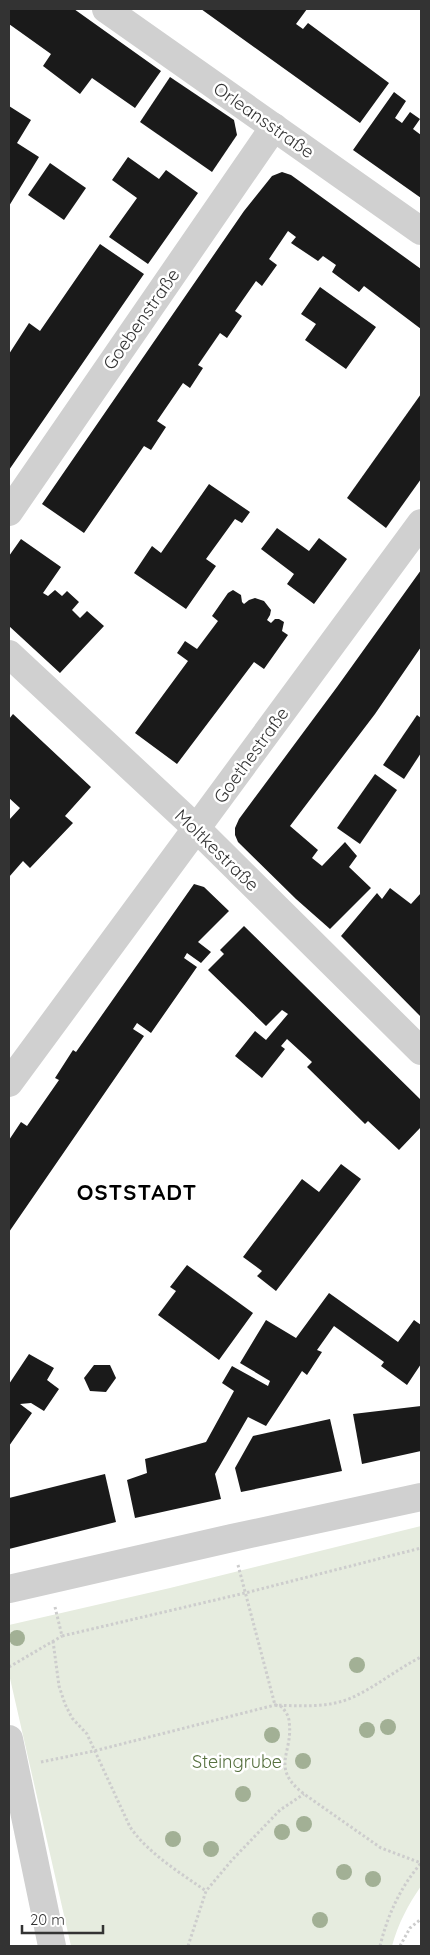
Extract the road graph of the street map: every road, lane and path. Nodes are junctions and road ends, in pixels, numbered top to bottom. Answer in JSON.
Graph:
{"nodes":[{"id":1,"x":106,"y":9,"type":"edge"},
{"id":2,"x":274,"y":127,"type":"junction"},
{"id":3,"x":421,"y":231,"type":"edge"},
{"id":4,"x":9,"y":512,"type":"edge"},
{"id":5,"x":421,"y":523,"type":"edge"},
{"id":6,"x":9,"y":654,"type":"edge"},
{"id":7,"x":197,"y":829,"type":"junction"},
{"id":8,"x":421,"y":1051,"type":"edge"},
{"id":9,"x":9,"y":1083,"type":"edge"},
{"id":10,"x":421,"y":1497,"type":"edge"},
{"id":11,"x":232,"y":1538,"type":"junction"},
{"id":12,"x":421,"y":1548,"type":"edge"},
{"id":13,"x":48,"y":1580,"type":"junction"},
{"id":14,"x":9,"y":1590,"type":"edge"},
{"id":15,"x":245,"y":1593,"type":"junction"},
{"id":16,"x":62,"y":1636,"type":"junction"},
{"id":17,"x":53,"y":1641,"type":"junction"},
{"id":18,"x":421,"y":1657,"type":"edge"},
{"id":19,"x":9,"y":1667,"type":"edge"},
{"id":20,"x":275,"y":1705,"type":"junction"},
{"id":21,"x":9,"y":1739,"type":"edge"},
{"id":22,"x":94,"y":1751,"type":"junction"},
{"id":23,"x":15,"y":1768,"type":"junction"},
{"id":24,"x":304,"y":1794,"type":"junction"},
{"id":25,"x":421,"y":1863,"type":"edge"},
{"id":26,"x":206,"y":1891,"type":"junction"},
{"id":27,"x":421,"y":1920,"type":"edge"},
{"id":28,"x":52,"y":1946,"type":"edge"},
{"id":29,"x":188,"y":1946,"type":"edge"},
{"id":30,"x":380,"y":1946,"type":"edge"},
{"id":31,"x":400,"y":1946,"type":"edge"}],
"edges":[{"from":1,"to":2,"type":"street","name":"Orleansstraße"},
{"from":2,"to":3,"type":"street","name":"Orleansstraße"},
{"from":2,"to":4,"type":"street","name":"Goebenstraße"},
{"from":5,"to":7,"type":"street","name":"Goethestraße"},
{"from":6,"to":7,"type":"street","name":"Moltkestraße"},
{"from":7,"to":8,"type":"street","name":"Moltkestraße"},
{"from":7,"to":9,"type":"street","name":"Goethestraße"},
{"from":10,"to":11,"type":"street"},
{"from":11,"to":13,"type":"street"},
{"from":11,"to":15,"type":"path"},
{"from":12,"to":15,"type":"path"},
{"from":13,"to":14,"type":"street"},
{"from":13,"to":16,"type":"path"},
{"from":15,"to":16,"type":"path"},
{"from":15,"to":20,"type":"path"},
{"from":16,"to":17,"type":"path"},
{"from":17,"to":19,"type":"path"},
{"from":17,"to":22,"type":"path"},
{"from":18,"to":20,"type":"path"},
{"from":20,"to":22,"type":"path"},
{"from":20,"to":24,"type":"path"},
{"from":21,"to":23,"type":"street"},
{"from":22,"to":23,"type":"path"},
{"from":22,"to":26,"type":"path"},
{"from":23,"to":28,"type":"street"},
{"from":24,"to":25,"type":"path"},
{"from":24,"to":26,"type":"path"},
{"from":25,"to":30,"type":"path"},
{"from":26,"to":29,"type":"path"},
{"from":27,"to":31,"type":"path"}]}
